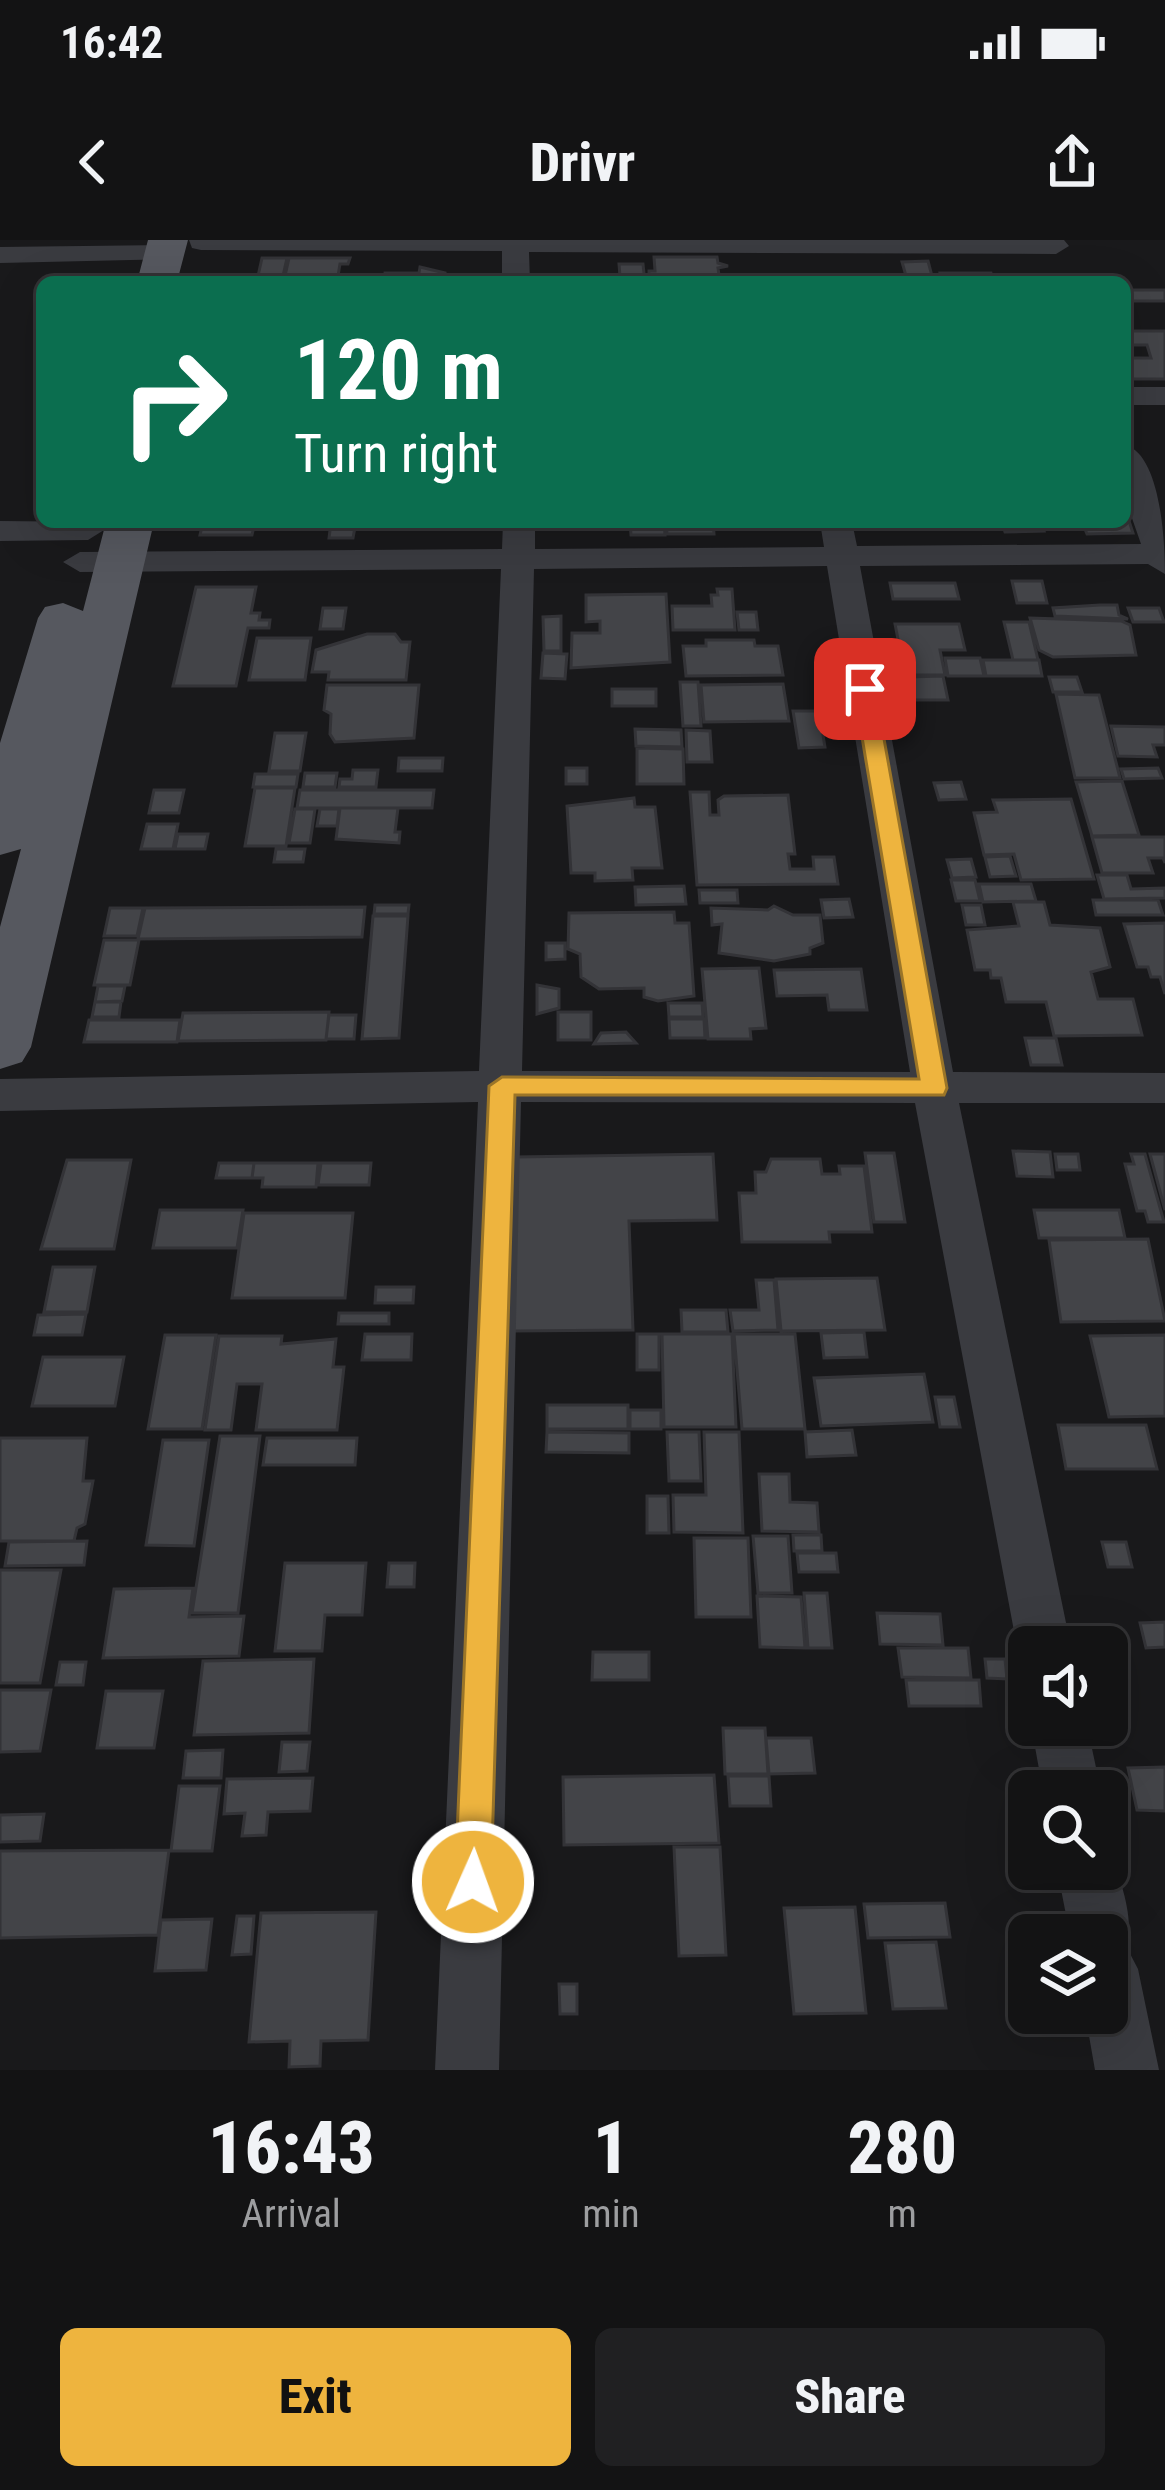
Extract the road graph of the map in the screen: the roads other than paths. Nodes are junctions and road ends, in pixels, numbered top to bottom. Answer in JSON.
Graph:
{"nodes":[{"id":1,"x":515,"y":242,"type":"edge"},
{"id":2,"x":788,"y":243,"type":"edge"},
{"id":3,"x":1055,"y":243,"type":"edge"},
{"id":4,"x":0,"y":255,"type":"edge"},
{"id":5,"x":180,"y":256,"type":"edge"},
{"id":6,"x":516,"y":276,"type":"edge"},
{"id":7,"x":793,"y":276,"type":"edge"},
{"id":8,"x":1065,"y":276,"type":"edge"},
{"id":9,"x":1131,"y":396,"type":"edge"},
{"id":10,"x":1165,"y":396,"type":"edge"},
{"id":11,"x":1131,"y":470,"type":"edge"},
{"id":12,"x":0,"y":531,"type":"edge"},
{"id":13,"x":102,"y":539,"type":"edge"},
{"id":14,"x":838,"y":539,"type":"edge"},
{"id":15,"x":519,"y":540,"type":"edge"},
{"id":16,"x":1164,"y":557,"type":"edge"},
{"id":17,"x":4,"y":805,"type":"edge"},
{"id":18,"x":0,"y":1047,"type":"edge"},
{"id":19,"x":502,"y":1086,"type":"junction"},
{"id":20,"x":934,"y":1088,"type":"junction"},
{"id":21,"x":1165,"y":1088,"type":"edge"},
{"id":22,"x":0,"y":1095,"type":"edge"},
{"id":23,"x":1040,"y":1626,"type":"edge"},
{"id":24,"x":1120,"y":2034,"type":"edge"},
{"id":25,"x":466,"y":2070,"type":"edge"},
{"id":26,"x":1127,"y":2070,"type":"edge"}],
"edges":[{"from":1,"to":2,"type":"street"},
{"from":1,"to":5,"type":"street"},
{"from":1,"to":6,"type":"street"},
{"from":2,"to":3,"type":"street"},
{"from":2,"to":7,"type":"street"},
{"from":3,"to":8,"type":"street"},
{"from":4,"to":5,"type":"street"},
{"from":9,"to":10,"type":"street"},
{"from":11,"to":16,"type":"street"},
{"from":12,"to":13,"type":"street"},
{"from":13,"to":15,"type":"street"},
{"from":13,"to":17,"type":"main road"},
{"from":13,"to":18,"type":"main road"},
{"from":14,"to":15,"type":"street"},
{"from":14,"to":16,"type":"street"},
{"from":14,"to":20,"type":"street"},
{"from":15,"to":19,"type":"street"},
{"from":19,"to":20,"type":"street"},
{"from":19,"to":22,"type":"street"},
{"from":19,"to":25,"type":"street"},
{"from":20,"to":21,"type":"street"},
{"from":20,"to":23,"type":"street"},
{"from":24,"to":26,"type":"street"}]}
